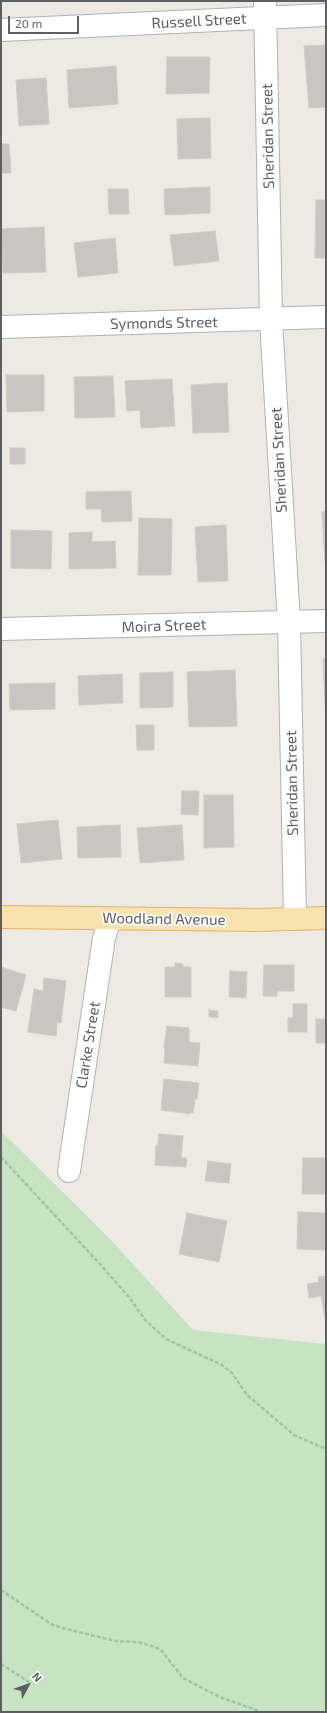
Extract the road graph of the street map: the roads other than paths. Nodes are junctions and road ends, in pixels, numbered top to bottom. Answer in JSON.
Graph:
{"nodes":[{"id":1,"x":265,"y":9,"type":"edge"},
{"id":2,"x":326,"y":15,"type":"edge"},
{"id":3,"x":1,"y":30,"type":"edge"},
{"id":4,"x":326,"y":317,"type":"edge"},
{"id":5,"x":271,"y":320,"type":"junction"},
{"id":6,"x":1,"y":327,"type":"edge"},
{"id":7,"x":326,"y":621,"type":"edge"},
{"id":8,"x":289,"y":622,"type":"junction"},
{"id":9,"x":1,"y":629,"type":"edge"},
{"id":10,"x":1,"y":917,"type":"edge"},
{"id":11,"x":295,"y":918,"type":"junction"},
{"id":12,"x":326,"y":918,"type":"edge"},
{"id":13,"x":110,"y":919,"type":"junction"},
{"id":14,"x":69,"y":1171,"type":"dead end"}],
"edges":[{"from":1,"to":2,"type":"street","name":"Russell Street"},
{"from":1,"to":3,"type":"street","name":"Russell Street"},
{"from":1,"to":5,"type":"street","name":"Sheridan Street"},
{"from":4,"to":5,"type":"street","name":"Symonds Street"},
{"from":5,"to":6,"type":"street","name":"Symonds Street"},
{"from":5,"to":8,"type":"street","name":"Sheridan Street"},
{"from":7,"to":8,"type":"street","name":"Moira Street"},
{"from":8,"to":9,"type":"street","name":"Moira Street"},
{"from":8,"to":11,"type":"street","name":"Sheridan Street"},
{"from":10,"to":13,"type":"main road","name":"Woodland Avenue"},
{"from":11,"to":12,"type":"main road","name":"Woodland Avenue"},
{"from":11,"to":13,"type":"main road","name":"Woodland Avenue"},
{"from":13,"to":14,"type":"street","name":"Clarke Street"}]}
